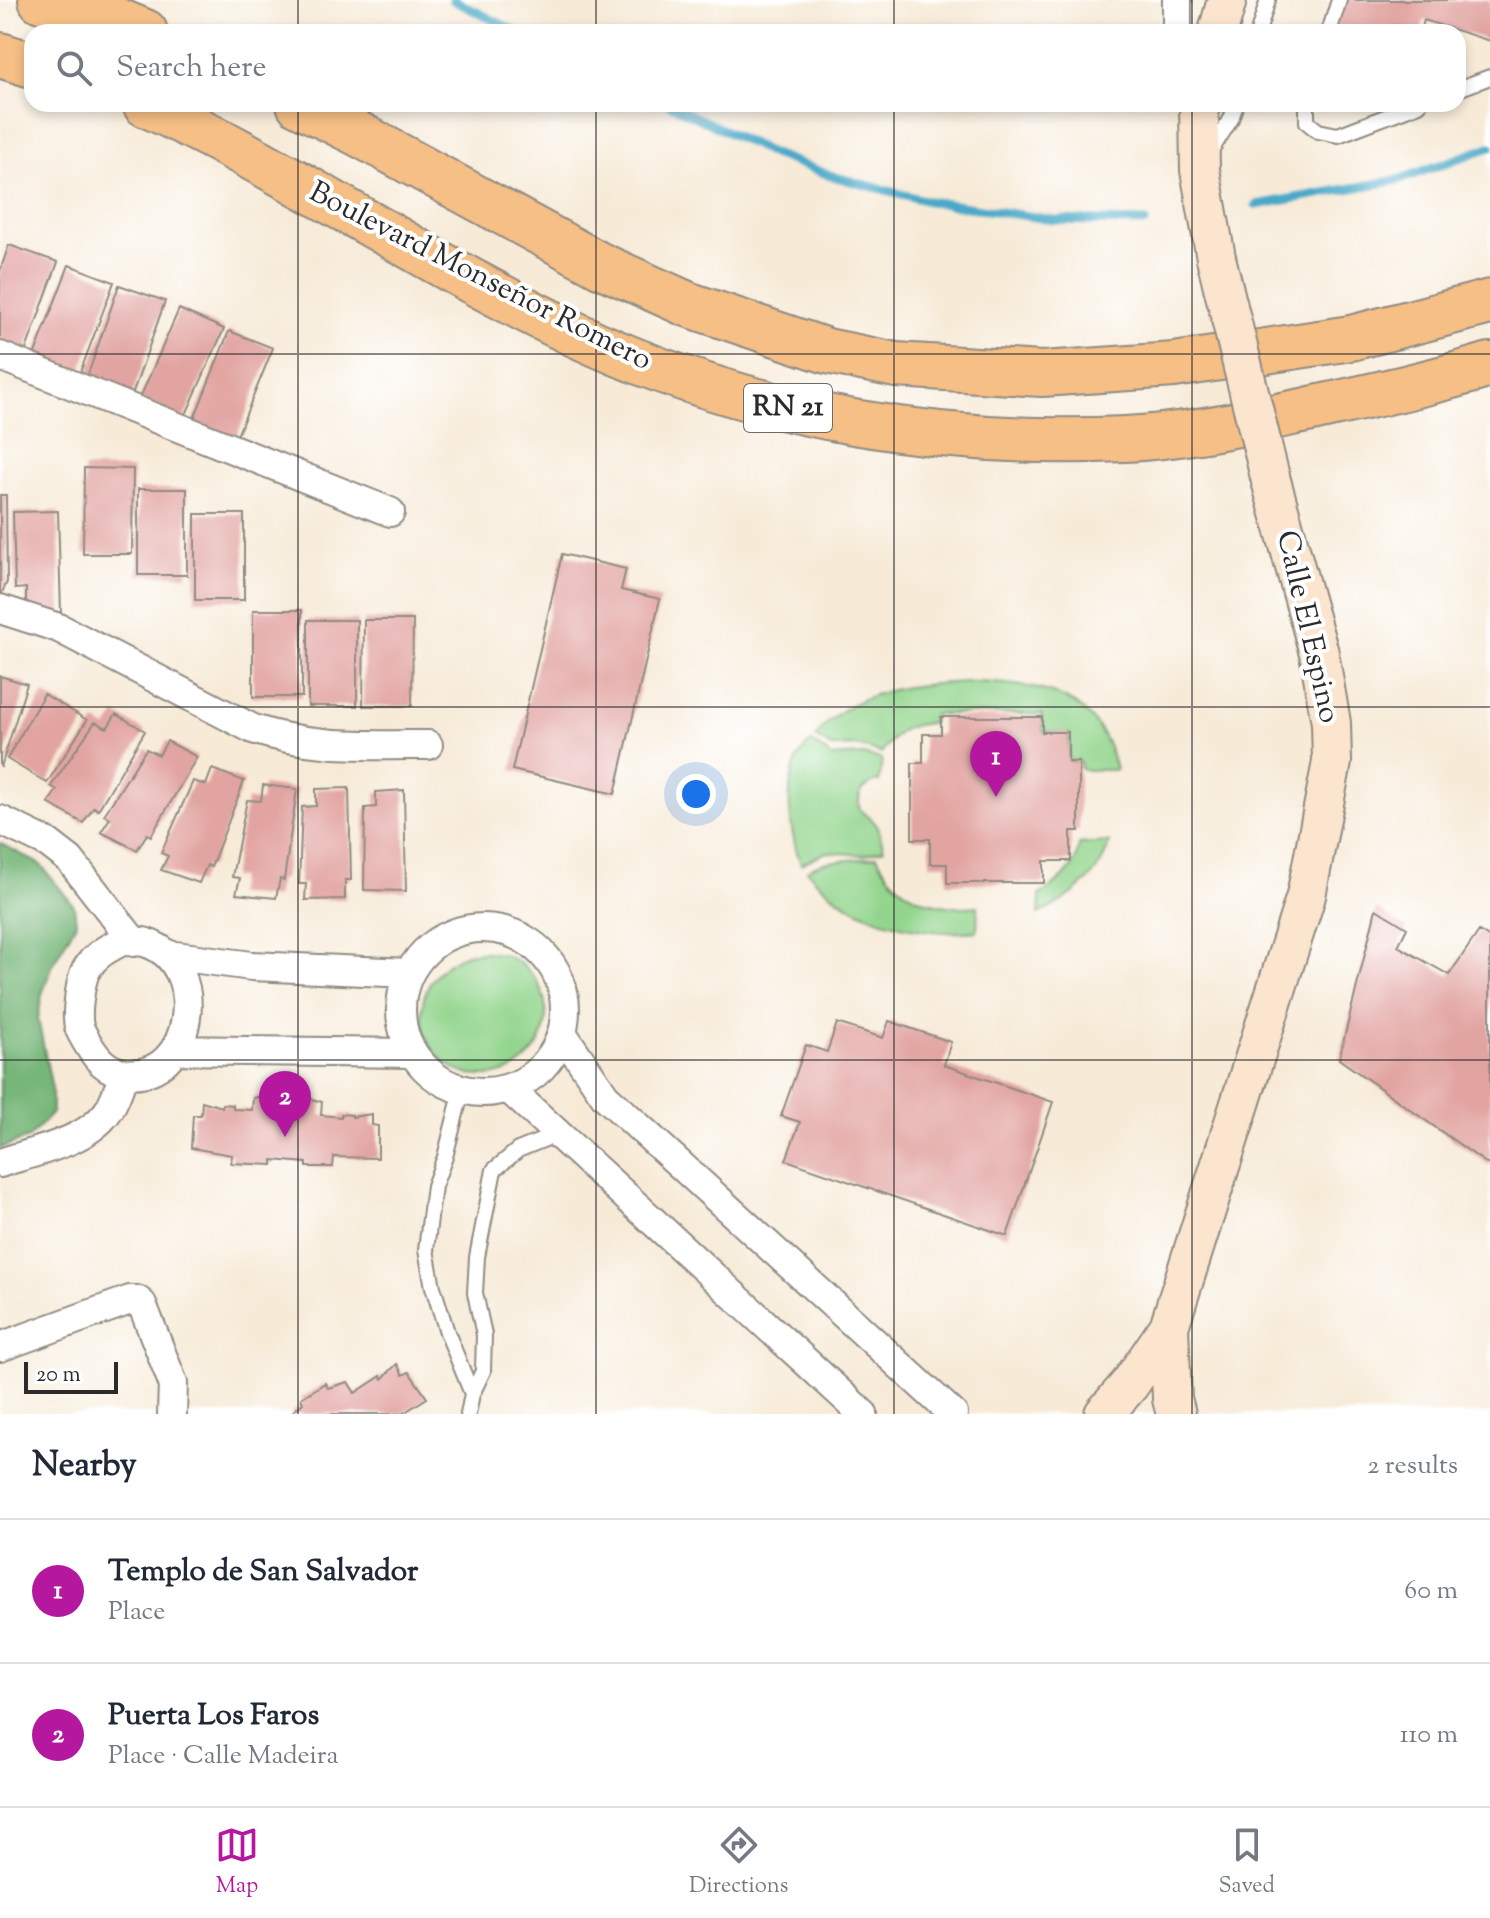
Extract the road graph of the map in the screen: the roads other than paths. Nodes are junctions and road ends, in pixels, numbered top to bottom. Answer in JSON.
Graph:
{"nodes":[{"id":1,"x":41,"y":0,"type":"edge"},
{"id":2,"x":1177,"y":0,"type":"edge"},
{"id":3,"x":1227,"y":0,"type":"edge"},
{"id":4,"x":1268,"y":0,"type":"edge"},
{"id":5,"x":1339,"y":0,"type":"edge"},
{"id":6,"x":115,"y":17,"type":"edge"},
{"id":7,"x":1177,"y":24,"type":"edge"},
{"id":8,"x":1220,"y":24,"type":"edge"},
{"id":9,"x":1260,"y":24,"type":"edge"},
{"id":10,"x":1332,"y":24,"type":"edge"},
{"id":11,"x":0,"y":55,"type":"edge"},
{"id":12,"x":24,"y":62,"type":"edge"},
{"id":13,"x":1490,"y":77,"type":"edge"},
{"id":14,"x":1466,"y":86,"type":"edge"},
{"id":15,"x":160,"y":112,"type":"edge"},
{"id":16,"x":315,"y":112,"type":"edge"},
{"id":17,"x":1198,"y":112,"type":"edge"},
{"id":18,"x":1233,"y":112,"type":"edge"},
{"id":19,"x":1307,"y":112,"type":"edge"},
{"id":20,"x":1398,"y":112,"type":"edge"},
{"id":21,"x":1200,"y":170,"type":"junction"},
{"id":22,"x":1490,"y":302,"type":"edge"},
{"id":23,"x":0,"y":356,"type":"edge"},
{"id":24,"x":1490,"y":365,"type":"edge"},
{"id":25,"x":390,"y":512,"type":"dead end"},
{"id":26,"x":0,"y":609,"type":"edge"},
{"id":27,"x":428,"y":745,"type":"dead end"},
{"id":28,"x":0,"y":820,"type":"edge"},
{"id":29,"x":134,"y":942,"type":"junction"},
{"id":30,"x":168,"y":955,"type":"junction"},
{"id":31,"x":409,"y":973,"type":"junction"},
{"id":32,"x":562,"y":1033,"type":"junction"},
{"id":33,"x":175,"y":1050,"type":"junction"},
{"id":34,"x":412,"y":1053,"type":"junction"},
{"id":35,"x":125,"y":1073,"type":"junction"},
{"id":36,"x":509,"y":1089,"type":"junction"},
{"id":37,"x":462,"y":1090,"type":"junction"},
{"id":38,"x":560,"y":1133,"type":"junction"},
{"id":39,"x":0,"y":1163,"type":"edge"},
{"id":40,"x":1169,"y":1327,"type":"junction"},
{"id":41,"x":0,"y":1347,"type":"edge"},
{"id":42,"x":472,"y":1394,"type":"junction"},
{"id":43,"x":172,"y":1414,"type":"edge"},
{"id":44,"x":468,"y":1414,"type":"edge"},
{"id":45,"x":863,"y":1414,"type":"edge"},
{"id":46,"x":953,"y":1414,"type":"edge"},
{"id":47,"x":1104,"y":1414,"type":"edge"},
{"id":48,"x":1176,"y":1414,"type":"edge"}],
"edges":[{"from":1,"to":6,"type":"highway"},
{"from":2,"to":7,"type":"street"},
{"from":3,"to":8,"type":"street"},
{"from":4,"to":9,"type":"lane"},
{"from":5,"to":10,"type":"lane"},
{"from":11,"to":12,"type":"highway"},
{"from":13,"to":14,"type":"lane"},
{"from":15,"to":24,"type":"highway","name":"Boulevard Monseñor Romero","number":"RN 21"},
{"from":16,"to":22,"type":"highway","number":"RN 21"},
{"from":17,"to":21,"type":"street","name":"Calle El Espino"},
{"from":18,"to":21,"type":"lane"},
{"from":19,"to":20,"type":"lane"},
{"from":21,"to":40,"type":"street","name":"Calle El Espino","bridge":true},
{"from":23,"to":25,"type":"street"},
{"from":26,"to":27,"type":"street"},
{"from":28,"to":29,"type":"street"},
{"from":29,"to":30,"type":"street"},
{"from":29,"to":35,"type":"street"},
{"from":30,"to":31,"type":"street"},
{"from":30,"to":33,"type":"street"},
{"from":31,"to":32,"type":"street"},
{"from":31,"to":34,"type":"street"},
{"from":32,"to":36,"type":"street"},
{"from":32,"to":46,"type":"street"},
{"from":33,"to":34,"type":"street"},
{"from":33,"to":35,"type":"street"},
{"from":34,"to":37,"type":"street"},
{"from":35,"to":39,"type":"street"},
{"from":36,"to":37,"type":"street"},
{"from":36,"to":38,"type":"street"},
{"from":37,"to":42,"type":"lane"},
{"from":38,"to":42,"type":"lane"},
{"from":38,"to":45,"type":"street"},
{"from":40,"to":47,"type":"street","name":"Calle El Espino"},
{"from":40,"to":48,"type":"street","name":"Calle El Espino"},
{"from":41,"to":43,"type":"street"},
{"from":42,"to":44,"type":"lane"}]}
